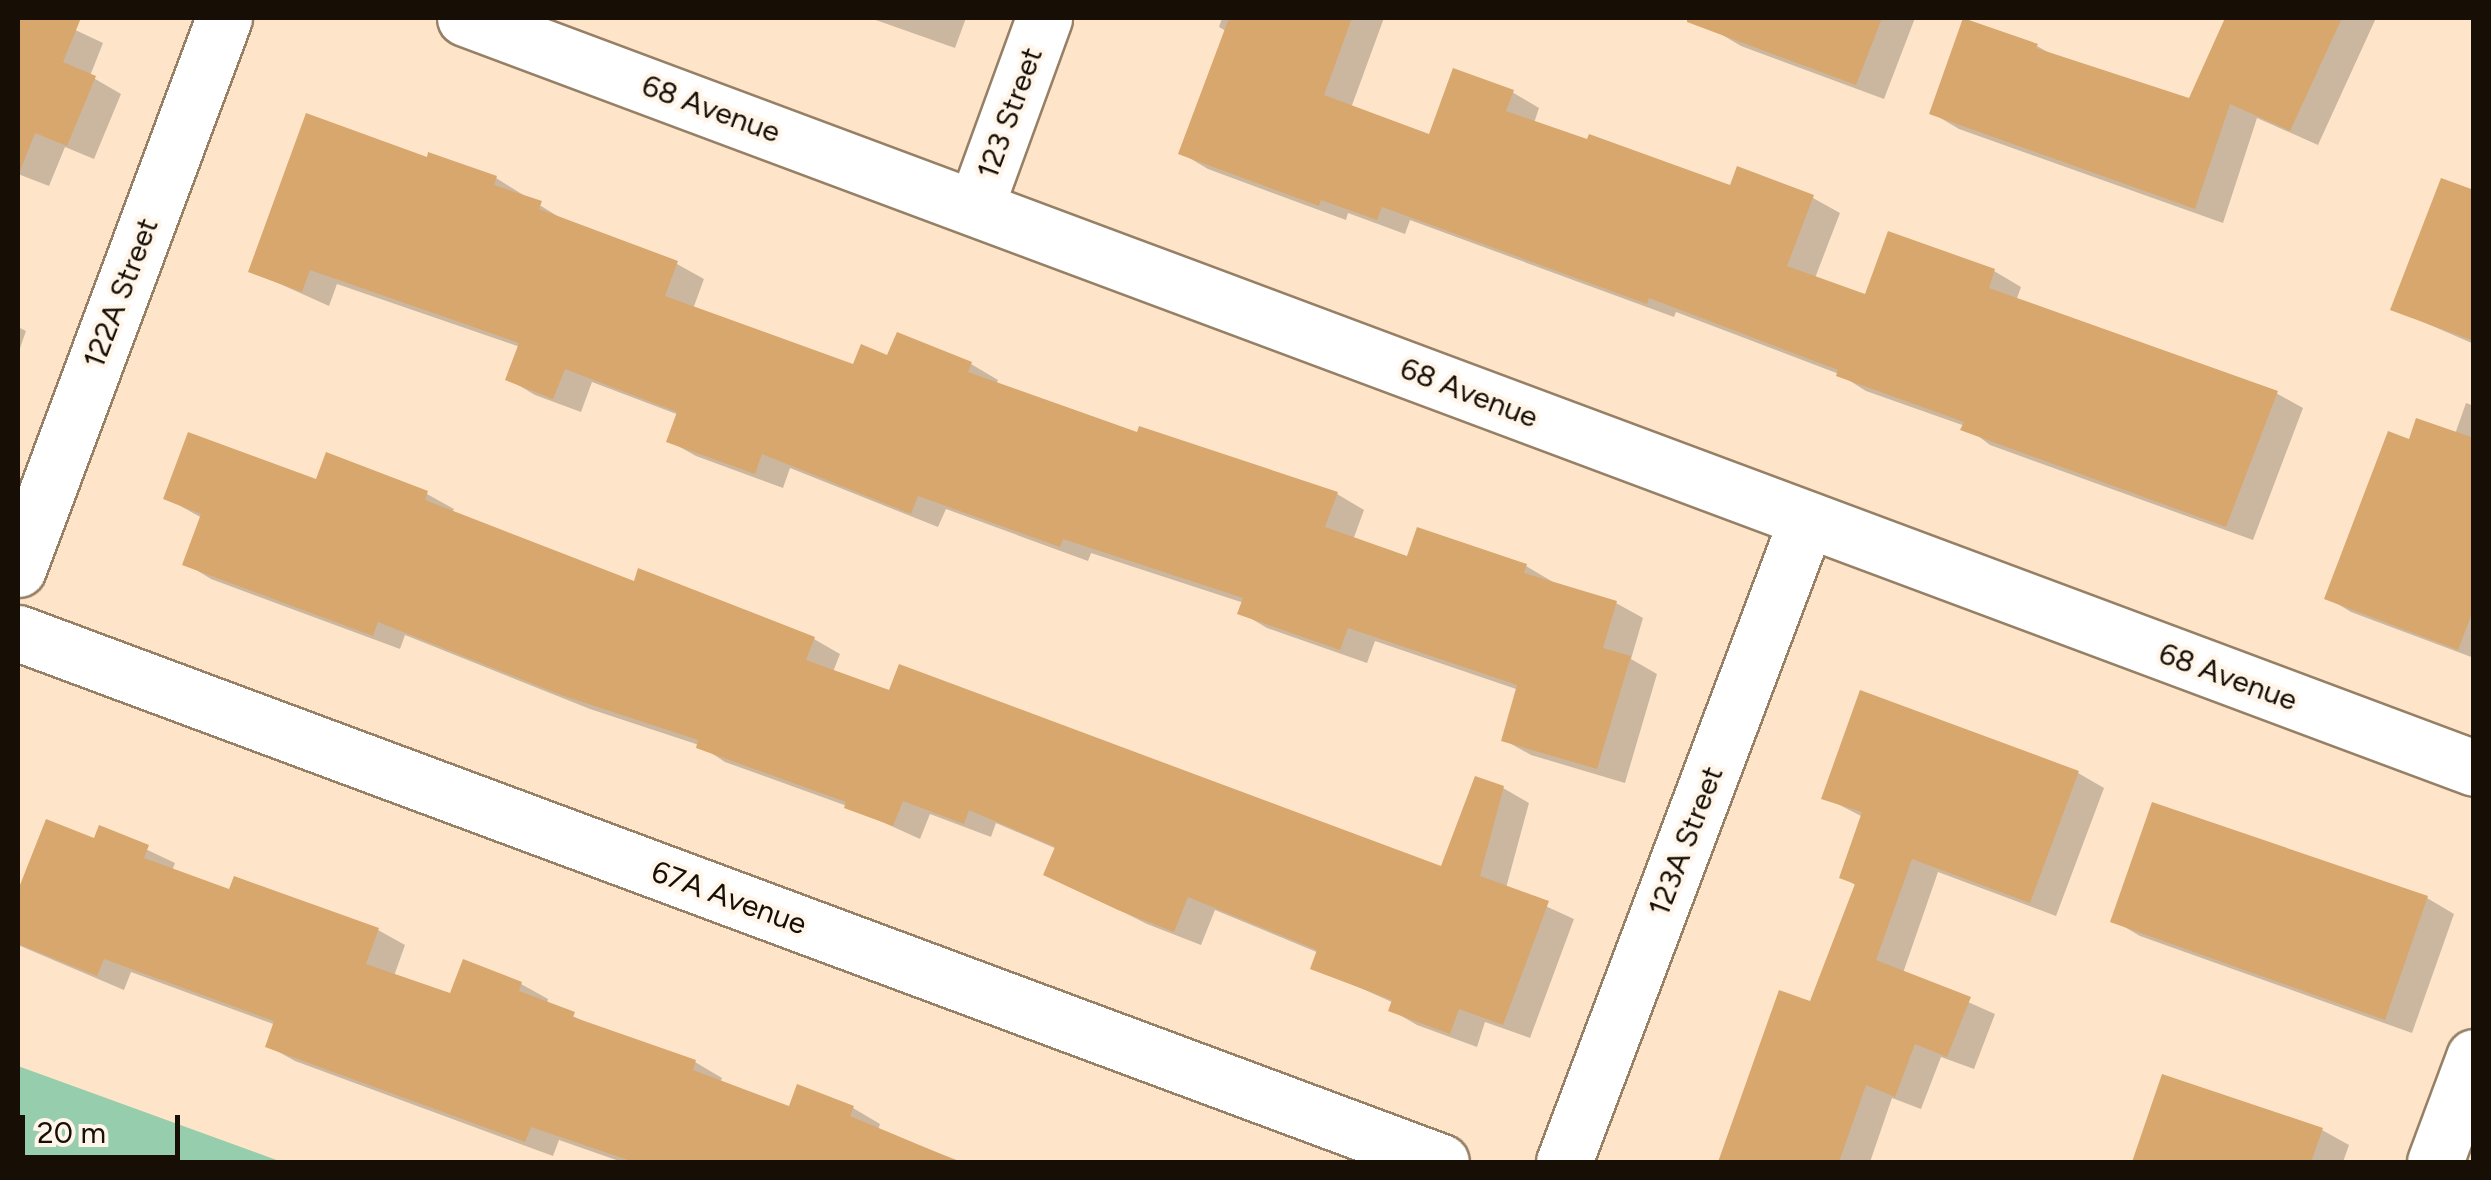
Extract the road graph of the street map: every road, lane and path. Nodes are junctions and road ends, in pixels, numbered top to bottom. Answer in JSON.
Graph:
{"nodes":[{"id":1,"x":224,"y":18,"type":"edge"},
{"id":2,"x":465,"y":18,"type":"edge"},
{"id":3,"x":1044,"y":18,"type":"edge"},
{"id":4,"x":975,"y":208,"type":"junction"},
{"id":5,"x":1807,"y":519,"type":"junction"},
{"id":6,"x":18,"y":569,"type":"edge"},
{"id":7,"x":18,"y":634,"type":"edge"},
{"id":8,"x":2474,"y":768,"type":"edge"},
{"id":9,"x":2474,"y":1057,"type":"edge"},
{"id":10,"x":1441,"y":1162,"type":"edge"},
{"id":11,"x":1564,"y":1162,"type":"edge"},
{"id":12,"x":2436,"y":1162,"type":"edge"}],
"edges":[{"from":1,"to":6,"type":"street","name":"122A Street"},
{"from":2,"to":4,"type":"street","name":"68 Avenue"},
{"from":3,"to":4,"type":"street","name":"123 Street"},
{"from":4,"to":5,"type":"street","name":"68 Avenue"},
{"from":5,"to":8,"type":"street","name":"68 Avenue"},
{"from":5,"to":11,"type":"street","name":"123A Street"},
{"from":7,"to":10,"type":"street","name":"67A Avenue"},
{"from":9,"to":12,"type":"street"}]}
